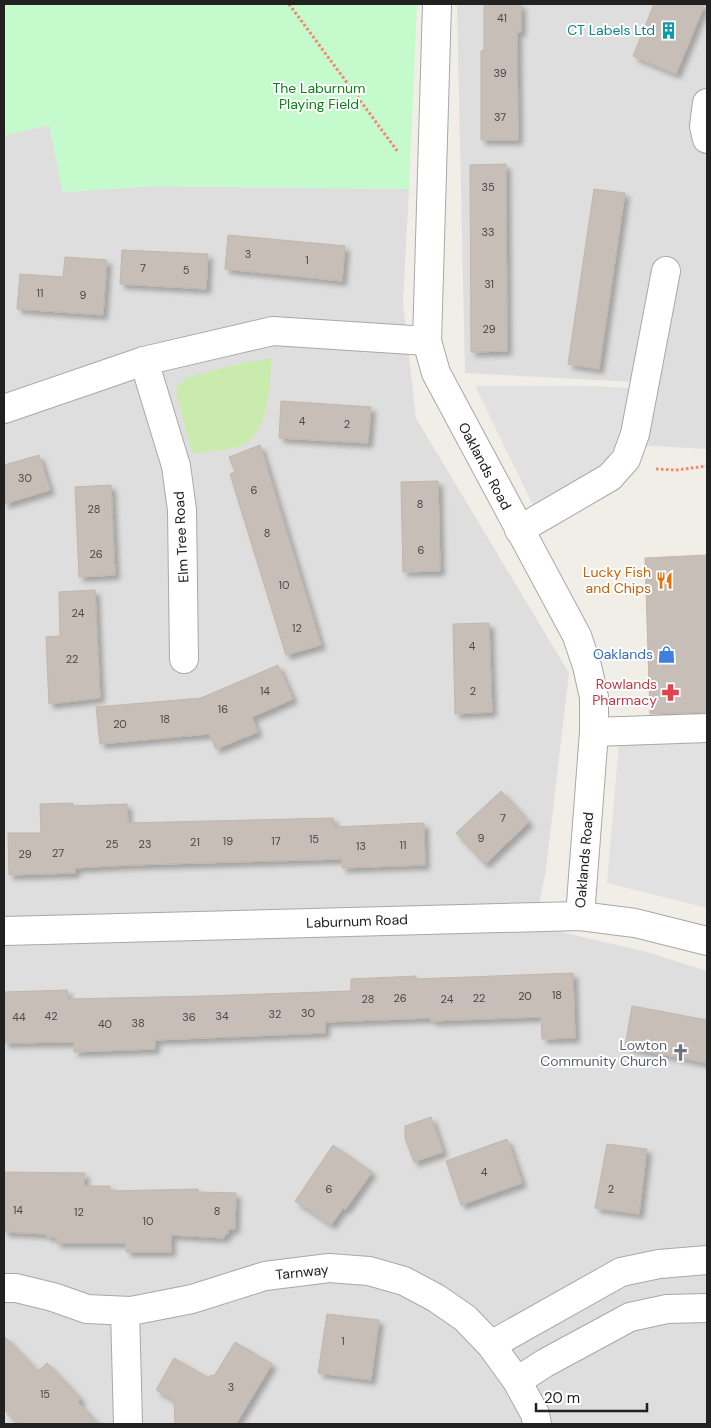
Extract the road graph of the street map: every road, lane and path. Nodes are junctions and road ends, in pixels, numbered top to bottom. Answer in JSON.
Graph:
{"nodes":[{"id":1,"x":289,"y":4,"type":"edge"},
{"id":2,"x":437,"y":4,"type":"edge"},
{"id":3,"x":707,"y":103,"type":"edge"},
{"id":4,"x":707,"y":140,"type":"edge"},
{"id":5,"x":401,"y":157,"type":"dead end"},
{"id":6,"x":666,"y":271,"type":"dead end"},
{"id":7,"x":427,"y":341,"type":"junction"},
{"id":8,"x":144,"y":361,"type":"junction"},
{"id":9,"x":4,"y":409,"type":"edge"},
{"id":10,"x":626,"y":459,"type":"junction"},
{"id":11,"x":707,"y":466,"type":"edge"},
{"id":12,"x":519,"y":530,"type":"junction"},
{"id":13,"x":184,"y":659,"type":"dead end"},
{"id":14,"x":707,"y":728,"type":"edge"},
{"id":15,"x":594,"y":732,"type":"junction"},
{"id":16,"x":580,"y":916,"type":"junction"},
{"id":17,"x":4,"y":931,"type":"edge"},
{"id":18,"x":707,"y":941,"type":"edge"},
{"id":19,"x":707,"y":1260,"type":"edge"},
{"id":20,"x":4,"y":1288,"type":"edge"},
{"id":21,"x":707,"y":1308,"type":"edge"},
{"id":22,"x":125,"y":1311,"type":"junction"},
{"id":23,"x":491,"y":1345,"type":"junction"},
{"id":24,"x":517,"y":1381,"type":"junction"},
{"id":25,"x":128,"y":1424,"type":"edge"},
{"id":26,"x":537,"y":1424,"type":"edge"}],
"edges":[{"from":1,"to":5,"type":"path"},
{"from":2,"to":7,"type":"street","name":"Oaklands Road"},
{"from":3,"to":4,"type":"street"},
{"from":6,"to":10,"type":"street"},
{"from":7,"to":8,"type":"street"},
{"from":7,"to":12,"type":"street","name":"Oaklands Road"},
{"from":8,"to":9,"type":"street"},
{"from":8,"to":13,"type":"street","name":"Elm Tree Road"},
{"from":10,"to":11,"type":"path"},
{"from":10,"to":12,"type":"street"},
{"from":12,"to":15,"type":"street","name":"Oaklands Road"},
{"from":14,"to":15,"type":"street"},
{"from":15,"to":16,"type":"street","name":"Oaklands Road"},
{"from":16,"to":17,"type":"street","name":"Laburnum Road"},
{"from":16,"to":18,"type":"street","name":"Laburnum Road"},
{"from":19,"to":23,"type":"street"},
{"from":20,"to":22,"type":"street","name":"Tarnway"},
{"from":21,"to":24,"type":"street"},
{"from":22,"to":23,"type":"street","name":"Tarnway"},
{"from":22,"to":25,"type":"street"},
{"from":23,"to":24,"type":"street","name":"Tarnway"},
{"from":24,"to":26,"type":"street","name":"Tarnway"}]}
